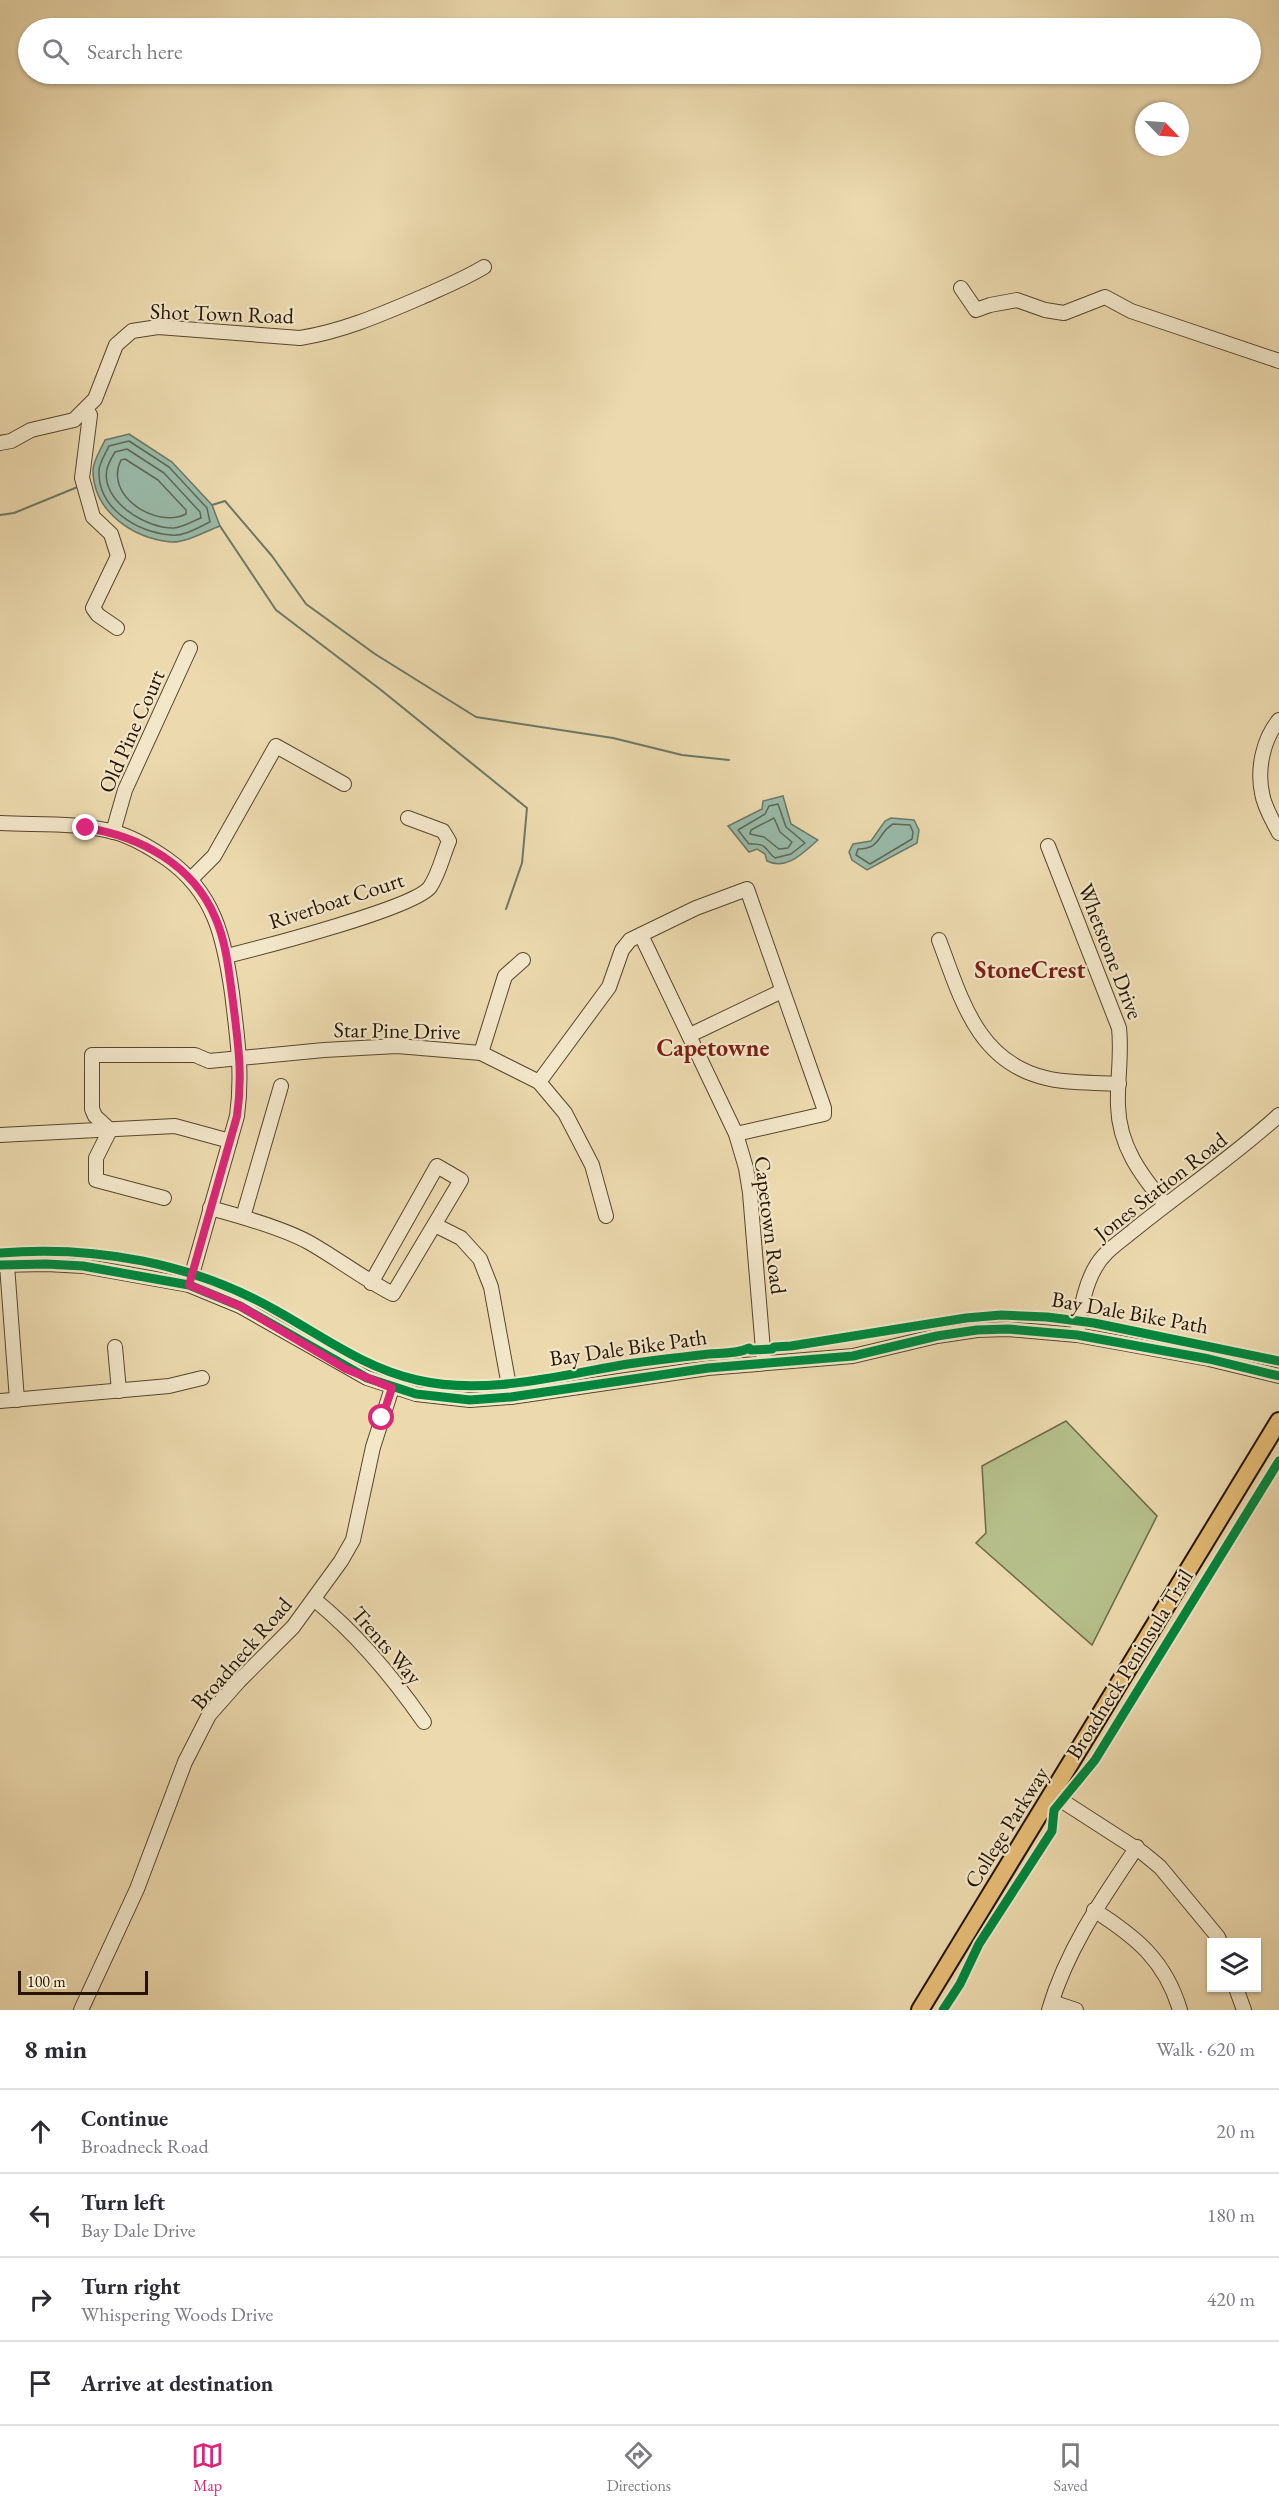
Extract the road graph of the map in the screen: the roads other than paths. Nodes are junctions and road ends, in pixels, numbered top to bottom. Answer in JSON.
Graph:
{"nodes":[{"id":1,"x":484,"y":267,"type":"dead end"},
{"id":2,"x":961,"y":288,"type":"dead end"},
{"id":3,"x":1279,"y":361,"type":"edge"},
{"id":4,"x":86,"y":409,"type":"junction"},
{"id":5,"x":0,"y":443,"type":"edge"},
{"id":6,"x":117,"y":628,"type":"dead end"},
{"id":7,"x":190,"y":648,"type":"dead end"},
{"id":8,"x":1279,"y":720,"type":"edge"},
{"id":9,"x":344,"y":784,"type":"dead end"},
{"id":10,"x":408,"y":818,"type":"dead end"},
{"id":11,"x":0,"y":823,"type":"edge"},
{"id":12,"x":113,"y":832,"type":"junction"},
{"id":13,"x":1279,"y":833,"type":"edge"},
{"id":14,"x":1048,"y":846,"type":"dead end"},
{"id":15,"x":191,"y":879,"type":"junction"},
{"id":16,"x":641,"y":935,"type":"junction"},
{"id":17,"x":939,"y":940,"type":"dead end"},
{"id":18,"x":227,"y":956,"type":"junction"},
{"id":19,"x":523,"y":960,"type":"dead end"},
{"id":20,"x":782,"y":991,"type":"junction"},
{"id":21,"x":690,"y":1035,"type":"junction"},
{"id":22,"x":482,"y":1053,"type":"junction"},
{"id":23,"x":241,"y":1059,"type":"junction"},
{"id":24,"x":539,"y":1082,"type":"junction"},
{"id":25,"x":1119,"y":1084,"type":"junction"},
{"id":26,"x":281,"y":1086,"type":"dead end"},
{"id":27,"x":1279,"y":1115,"type":"edge"},
{"id":28,"x":110,"y":1130,"type":"junction"},
{"id":29,"x":736,"y":1134,"type":"junction"},
{"id":30,"x":0,"y":1135,"type":"edge"},
{"id":31,"x":230,"y":1141,"type":"junction"},
{"id":32,"x":164,"y":1198,"type":"dead end"},
{"id":33,"x":1165,"y":1204,"type":"junction"},
{"id":34,"x":210,"y":1208,"type":"junction"},
{"id":35,"x":606,"y":1216,"type":"dead end"},
{"id":36,"x":243,"y":1217,"type":"junction"},
{"id":37,"x":435,"y":1225,"type":"junction"},
{"id":38,"x":4,"y":1265,"type":"edge"},
{"id":39,"x":371,"y":1282,"type":"junction"},
{"id":40,"x":189,"y":1285,"type":"junction"},
{"id":41,"x":1077,"y":1335,"type":"junction"},
{"id":42,"x":116,"y":1347,"type":"dead end"},
{"id":43,"x":765,"y":1362,"type":"junction"},
{"id":44,"x":1279,"y":1377,"type":"edge"},
{"id":45,"x":202,"y":1378,"type":"dead end"},
{"id":46,"x":392,"y":1388,"type":"junction"},
{"id":47,"x":119,"y":1391,"type":"junction"},
{"id":48,"x":511,"y":1397,"type":"junction"},
{"id":49,"x":17,"y":1400,"type":"junction"},
{"id":50,"x":0,"y":1401,"type":"edge"},
{"id":51,"x":1279,"y":1420,"type":"edge"},
{"id":52,"x":315,"y":1600,"type":"junction"},
{"id":53,"x":424,"y":1722,"type":"dead end"},
{"id":54,"x":1053,"y":1795,"type":"junction"},
{"id":55,"x":1137,"y":1847,"type":"junction"},
{"id":56,"x":1094,"y":1910,"type":"junction"},
{"id":57,"x":1218,"y":1938,"type":"edge"},
{"id":58,"x":1237,"y":1992,"type":"edge"},
{"id":59,"x":1051,"y":2006,"type":"edge"},
{"id":60,"x":81,"y":2010,"type":"edge"},
{"id":61,"x":920,"y":2010,"type":"edge"},
{"id":62,"x":1076,"y":2010,"type":"edge"},
{"id":63,"x":1180,"y":2010,"type":"edge"},
{"id":64,"x":1244,"y":2010,"type":"edge"}],
"edges":[{"from":1,"to":4,"type":"street","name":"Shot Town Road"},
{"from":2,"to":3,"type":"street"},
{"from":4,"to":5,"type":"street"},
{"from":4,"to":6,"type":"street"},
{"from":7,"to":12,"type":"street","name":"Old Pine Court"},
{"from":8,"to":13,"type":"street"},
{"from":9,"to":15,"type":"street"},
{"from":10,"to":18,"type":"street","name":"Riverboat Court"},
{"from":11,"to":12,"type":"street"},
{"from":12,"to":15,"type":"street"},
{"from":14,"to":25,"type":"street","name":"Whetstone Drive"},
{"from":15,"to":18,"type":"street"},
{"from":16,"to":20,"type":"street"},
{"from":16,"to":21,"type":"street","name":"Capetown Road"},
{"from":16,"to":24,"type":"street"},
{"from":17,"to":25,"type":"street"},
{"from":18,"to":23,"type":"street"},
{"from":19,"to":22,"type":"street"},
{"from":20,"to":21,"type":"street"},
{"from":20,"to":29,"type":"street"},
{"from":21,"to":29,"type":"street","name":"Capetown Road"},
{"from":22,"to":23,"type":"street","name":"Star Pine Drive"},
{"from":22,"to":24,"type":"street","name":"Star Pine Drive"},
{"from":23,"to":28,"type":"street","name":"Star Pine Drive"},
{"from":23,"to":31,"type":"street"},
{"from":24,"to":35,"type":"street","name":"Star Pine Drive"},
{"from":25,"to":33,"type":"street","name":"Whetstone Drive"},
{"from":26,"to":36,"type":"street"},
{"from":27,"to":33,"type":"street","name":"Jones Station Road"},
{"from":28,"to":30,"type":"street"},
{"from":28,"to":31,"type":"street"},
{"from":28,"to":32,"type":"street"},
{"from":29,"to":43,"type":"street","name":"Capetown Road"},
{"from":31,"to":34,"type":"street"},
{"from":33,"to":41,"type":"street","name":"Jones Station Road"},
{"from":34,"to":36,"type":"street"},
{"from":34,"to":40,"type":"street"},
{"from":36,"to":39,"type":"street"},
{"from":37,"to":39,"type":"street"},
{"from":37,"to":39,"type":"street"},
{"from":37,"to":48,"type":"street"},
{"from":38,"to":40,"type":"street"},
{"from":38,"to":49,"type":"street"},
{"from":40,"to":46,"type":"street"},
{"from":41,"to":43,"type":"street"},
{"from":41,"to":44,"type":"street"},
{"from":42,"to":47,"type":"street"},
{"from":43,"to":48,"type":"street"},
{"from":45,"to":47,"type":"street"},
{"from":46,"to":48,"type":"street"},
{"from":46,"to":52,"type":"street","name":"Broadneck Road"},
{"from":47,"to":49,"type":"street"},
{"from":49,"to":50,"type":"street"},
{"from":51,"to":54,"type":"main road","name":"College Parkway"},
{"from":52,"to":53,"type":"street","name":"Trents Way"},
{"from":52,"to":60,"type":"street","name":"Broadneck Road"},
{"from":54,"to":55,"type":"street"},
{"from":54,"to":61,"type":"main road","name":"College Parkway"},
{"from":55,"to":56,"type":"street"},
{"from":55,"to":57,"type":"street"},
{"from":56,"to":59,"type":"street"},
{"from":56,"to":63,"type":"street"},
{"from":58,"to":64,"type":"street"},
{"from":59,"to":62,"type":"street"}]}
